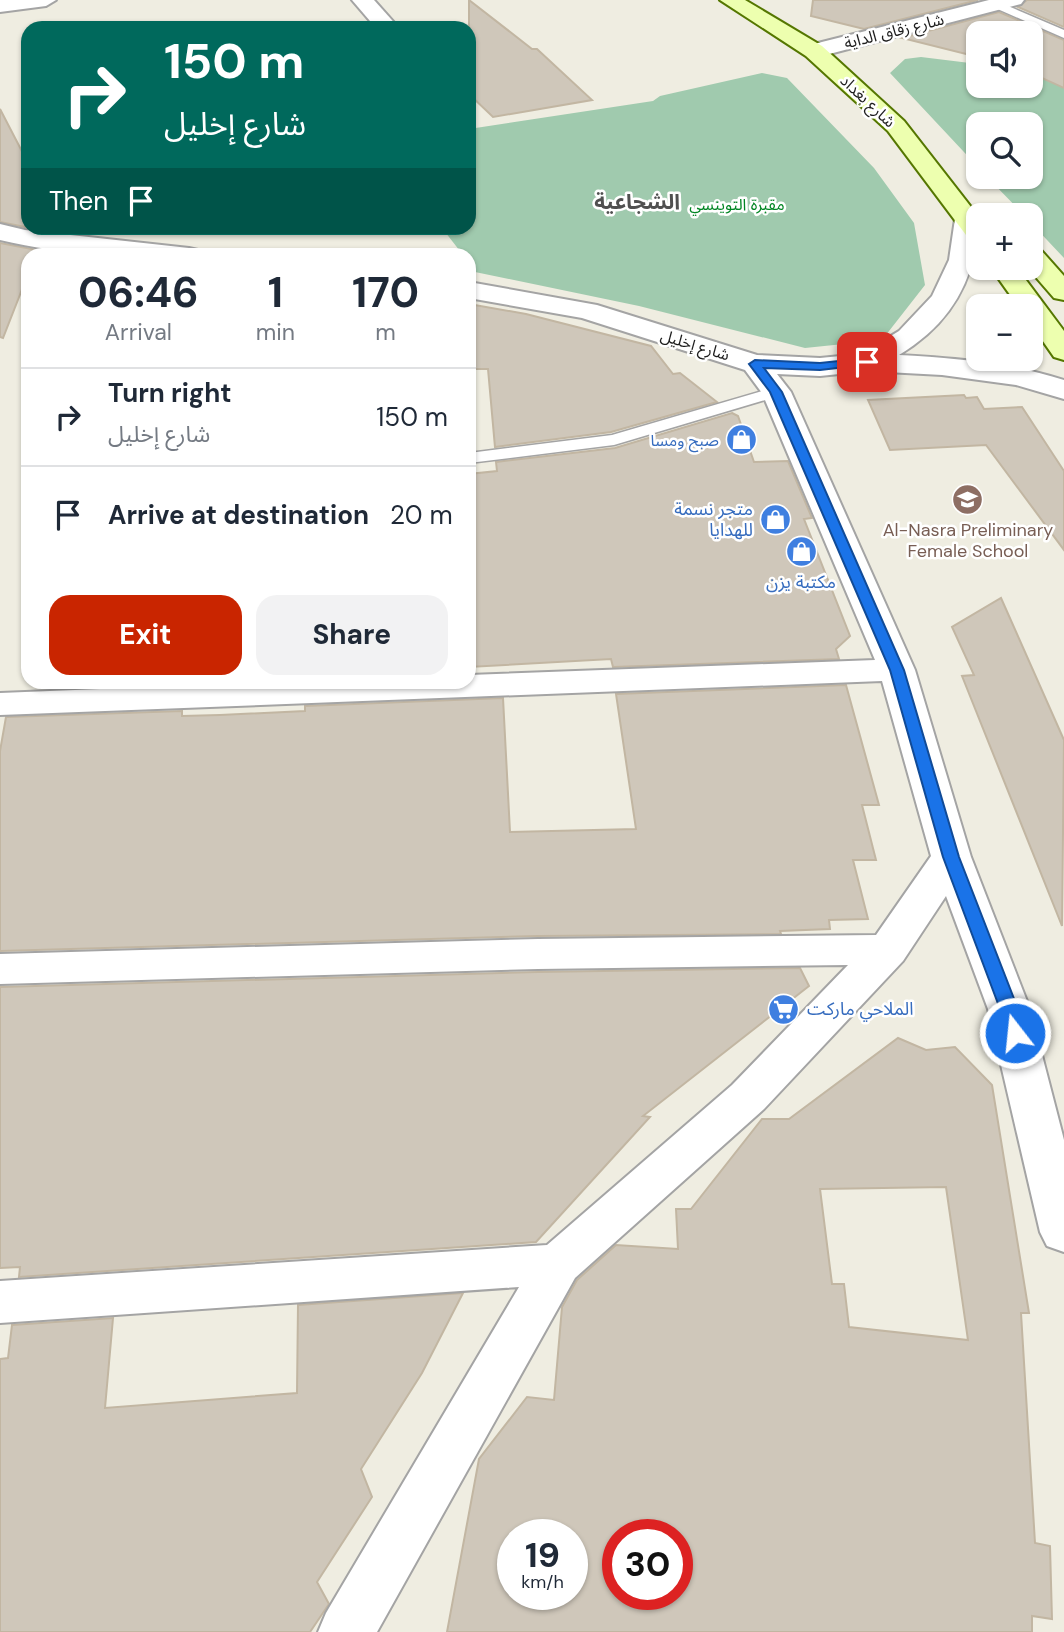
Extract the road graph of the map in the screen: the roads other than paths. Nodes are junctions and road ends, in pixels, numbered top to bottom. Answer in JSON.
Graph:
{"nodes":[{"id":1,"x":46,"y":0,"type":"edge"},
{"id":2,"x":362,"y":0,"type":"edge"},
{"id":3,"x":730,"y":0,"type":"edge"},
{"id":4,"x":1006,"y":2,"type":"edge"},
{"id":5,"x":0,"y":6,"type":"edge"},
{"id":6,"x":382,"y":21,"type":"edge"},
{"id":7,"x":1064,"y":34,"type":"edge"},
{"id":8,"x":814,"y":51,"type":"junction"},
{"id":9,"x":966,"y":207,"type":"edge"},
{"id":10,"x":0,"y":232,"type":"edge"},
{"id":11,"x":116,"y":248,"type":"edge"},
{"id":12,"x":966,"y":252,"type":"edge"},
{"id":13,"x":1043,"y":268,"type":"edge"},
{"id":14,"x":476,"y":291,"type":"edge"},
{"id":15,"x":1064,"y":292,"type":"edge"},
{"id":16,"x":1043,"y":334,"type":"edge"},
{"id":17,"x":966,"y":348,"type":"edge"},
{"id":18,"x":1064,"y":351,"type":"edge"},
{"id":19,"x":867,"y":362,"type":"junction"},
{"id":20,"x":765,"y":378,"type":"junction"},
{"id":21,"x":1064,"y":390,"type":"edge"},
{"id":22,"x":476,"y":457,"type":"edge"},
{"id":23,"x":897,"y":670,"type":"junction"},
{"id":24,"x":476,"y":686,"type":"edge"},
{"id":25,"x":396,"y":689,"type":"edge"},
{"id":26,"x":0,"y":704,"type":"edge"},
{"id":27,"x":951,"y":857,"type":"junction"},
{"id":28,"x":888,"y":950,"type":"junction"},
{"id":29,"x":0,"y":969,"type":"edge"},
{"id":30,"x":1064,"y":1232,"type":"edge"},
{"id":31,"x":558,"y":1264,"type":"junction"},
{"id":32,"x":0,"y":1301,"type":"edge"},
{"id":33,"x":346,"y":1632,"type":"edge"}],
"edges":[{"from":1,"to":5,"type":"street"},
{"from":2,"to":6,"type":"street"},
{"from":3,"to":8,"type":"main road","name":"شارع بغداد"},
{"from":4,"to":7,"type":"lane"},
{"from":4,"to":8,"type":"street","name":"شارع زقاق الداية"},
{"from":8,"to":9,"type":"main road","name":"شارع بغداد"},
{"from":10,"to":11,"type":"street"},
{"from":12,"to":19,"type":"street","name":"شارع إخليل"},
{"from":13,"to":15,"type":"main road"},
{"from":14,"to":20,"type":"street","name":"شارع إخليل"},
{"from":16,"to":18,"type":"main road"},
{"from":17,"to":19,"type":"street"},
{"from":19,"to":20,"type":"street","name":"شارع إخليل"},
{"from":19,"to":21,"type":"street"},
{"from":20,"to":22,"type":"lane"},
{"from":20,"to":23,"type":"street"},
{"from":23,"to":24,"type":"street"},
{"from":23,"to":27,"type":"street"},
{"from":25,"to":26,"type":"street"},
{"from":27,"to":28,"type":"street"},
{"from":27,"to":30,"type":"street"},
{"from":28,"to":29,"type":"street"},
{"from":28,"to":31,"type":"street"},
{"from":31,"to":32,"type":"street"},
{"from":31,"to":33,"type":"street"}]}
